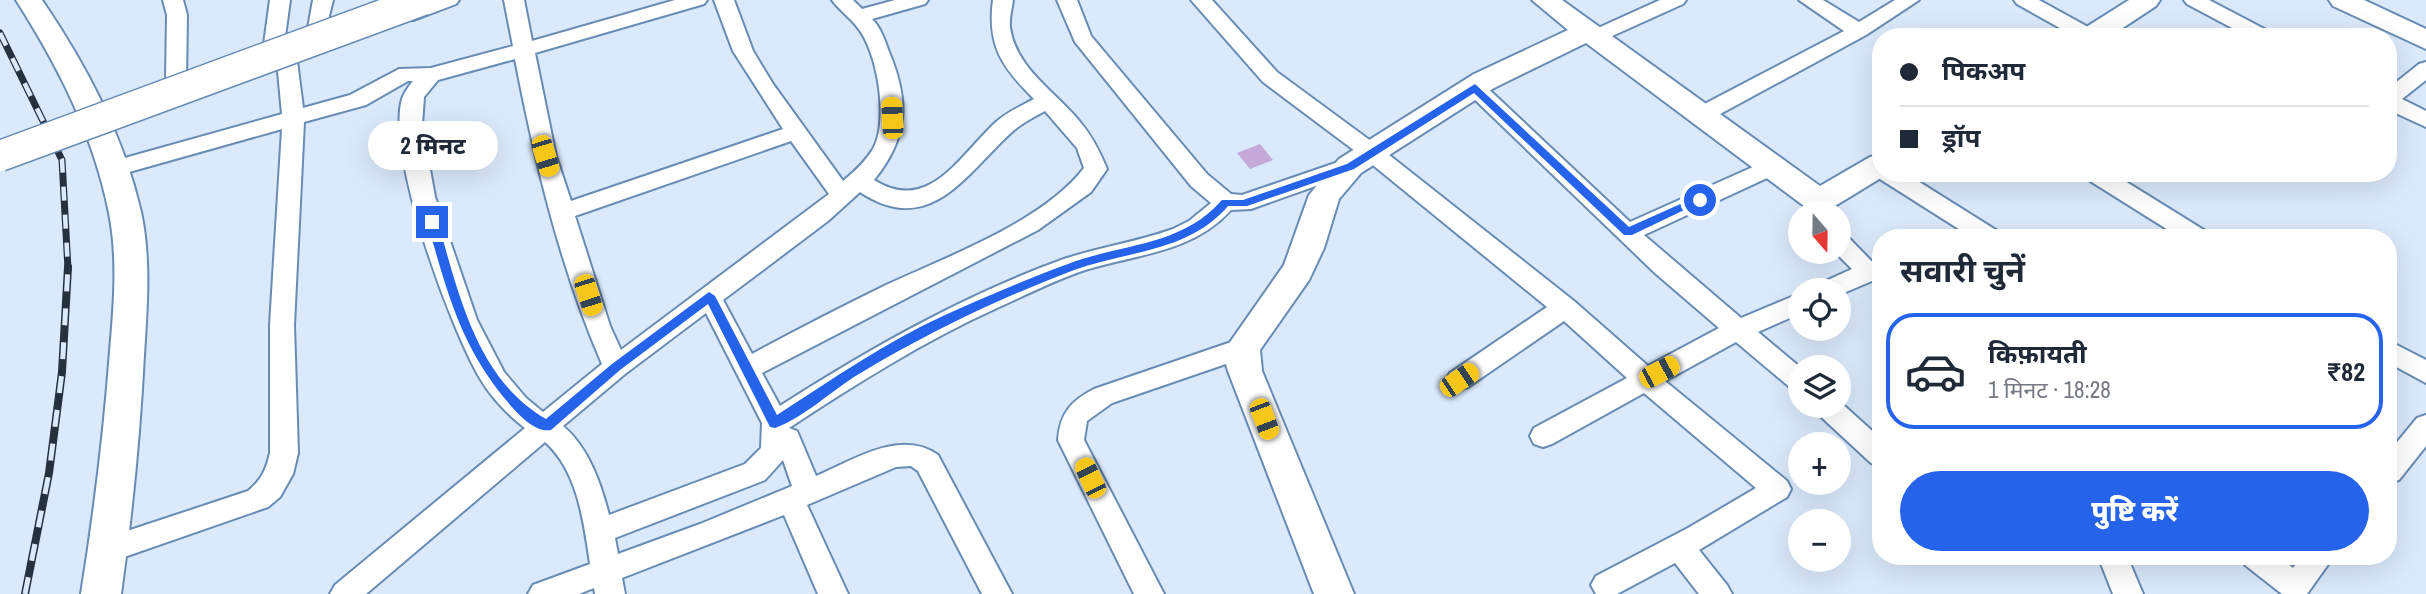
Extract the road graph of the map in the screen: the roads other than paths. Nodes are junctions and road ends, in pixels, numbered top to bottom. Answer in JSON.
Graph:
{"nodes":[{"id":1,"x":29,"y":0,"type":"edge"},
{"id":2,"x":173,"y":0,"type":"edge"},
{"id":3,"x":280,"y":0,"type":"edge"},
{"id":4,"x":323,"y":0,"type":"edge"},
{"id":5,"x":395,"y":0,"type":"edge"},
{"id":6,"x":423,"y":0,"type":"edge"},
{"id":7,"x":449,"y":0,"type":"edge"},
{"id":8,"x":514,"y":0,"type":"edge"},
{"id":9,"x":697,"y":0,"type":"edge"},
{"id":10,"x":724,"y":0,"type":"edge"},
{"id":11,"x":918,"y":0,"type":"edge"},
{"id":12,"x":1003,"y":0,"type":"edge"},
{"id":13,"x":1067,"y":0,"type":"edge"},
{"id":14,"x":1201,"y":0,"type":"edge"},
{"id":15,"x":1545,"y":0,"type":"edge"},
{"id":16,"x":1629,"y":0,"type":"edge"},
{"id":17,"x":1676,"y":0,"type":"edge"},
{"id":18,"x":1809,"y":0,"type":"edge"},
{"id":19,"x":1909,"y":0,"type":"edge"},
{"id":20,"x":2024,"y":0,"type":"edge"},
{"id":21,"x":2147,"y":0,"type":"edge"},
{"id":22,"x":2194,"y":0,"type":"edge"},
{"id":23,"x":2342,"y":0,"type":"edge"},
{"id":24,"x":851,"y":8,"type":"edge"},
{"id":25,"x":1648,"y":13,"type":"junction"},
{"id":26,"x":318,"y":28,"type":"junction"},
{"id":27,"x":2075,"y":28,"type":"edge"},
{"id":28,"x":2103,"y":28,"type":"edge"},
{"id":29,"x":2248,"y":28,"type":"edge"},
{"id":30,"x":1859,"y":31,"type":"junction"},
{"id":31,"x":1591,"y":34,"type":"junction"},
{"id":32,"x":2426,"y":40,"type":"edge"},
{"id":33,"x":523,"y":50,"type":"junction"},
{"id":34,"x":280,"y":52,"type":"junction"},
{"id":35,"x":2426,"y":69,"type":"edge"},
{"id":36,"x":430,"y":75,"type":"junction"},
{"id":37,"x":176,"y":79,"type":"junction"},
{"id":38,"x":1475,"y":88,"type":"junction"},
{"id":39,"x":2397,"y":93,"type":"edge"},
{"id":40,"x":1047,"y":101,"type":"junction"},
{"id":41,"x":2397,"y":104,"type":"edge"},
{"id":42,"x":1701,"y":115,"type":"junction"},
{"id":43,"x":293,"y":119,"type":"junction"},
{"id":44,"x":95,"y":120,"type":"junction"},
{"id":45,"x":2426,"y":120,"type":"edge"},
{"id":46,"x":796,"y":132,"type":"junction"},
{"id":47,"x":0,"y":156,"type":"edge"},
{"id":48,"x":1361,"y":159,"type":"junction"},
{"id":49,"x":1772,"y":167,"type":"junction"},
{"id":50,"x":115,"y":168,"type":"junction"},
{"id":51,"x":1872,"y":174,"type":"edge"},
{"id":52,"x":1904,"y":182,"type":"edge"},
{"id":53,"x":2109,"y":182,"type":"edge"},
{"id":54,"x":851,"y":188,"type":"junction"},
{"id":55,"x":1813,"y":201,"type":"edge"},
{"id":56,"x":1830,"y":201,"type":"edge"},
{"id":57,"x":1225,"y":202,"type":"junction"},
{"id":58,"x":562,"y":212,"type":"junction"},
{"id":59,"x":1977,"y":229,"type":"edge"},
{"id":60,"x":2185,"y":229,"type":"edge"},
{"id":61,"x":1628,"y":233,"type":"junction"},
{"id":62,"x":1852,"y":254,"type":"edge"},
{"id":63,"x":1872,"y":273,"type":"edge"},
{"id":64,"x":1872,"y":278,"type":"edge"},
{"id":65,"x":1851,"y":284,"type":"edge"},
{"id":66,"x":709,"y":296,"type":"junction"},
{"id":67,"x":1565,"y":308,"type":"junction"},
{"id":68,"x":1788,"y":308,"type":"edge"},
{"id":69,"x":1739,"y":329,"type":"junction"},
{"id":70,"x":1243,"y":348,"type":"junction"},
{"id":71,"x":2397,"y":356,"type":"edge"},
{"id":72,"x":616,"y":367,"type":"junction"},
{"id":73,"x":747,"y":369,"type":"junction"},
{"id":74,"x":1788,"y":371,"type":"edge"},
{"id":75,"x":2426,"y":373,"type":"edge"},
{"id":76,"x":1459,"y":380,"type":"dead end"},
{"id":77,"x":1646,"y":380,"type":"junction"},
{"id":78,"x":1840,"y":418,"type":"edge"},
{"id":79,"x":547,"y":426,"type":"junction"},
{"id":80,"x":2426,"y":426,"type":"edge"},
{"id":81,"x":781,"y":431,"type":"junction"},
{"id":82,"x":1543,"y":436,"type":"dead end"},
{"id":83,"x":1872,"y":447,"type":"edge"},
{"id":84,"x":2397,"y":462,"type":"edge"},
{"id":85,"x":800,"y":496,"type":"junction"},
{"id":86,"x":600,"y":531,"type":"junction"},
{"id":87,"x":1679,"y":547,"type":"junction"},
{"id":88,"x":107,"y":550,"type":"junction"},
{"id":89,"x":2116,"y":565,"type":"edge"},
{"id":90,"x":2267,"y":565,"type":"edge"},
{"id":91,"x":2313,"y":565,"type":"edge"},
{"id":92,"x":608,"y":582,"type":"edge"},
{"id":93,"x":1606,"y":585,"type":"dead end"},
{"id":94,"x":101,"y":594,"type":"edge"},
{"id":95,"x":345,"y":594,"type":"edge"},
{"id":96,"x":543,"y":594,"type":"edge"},
{"id":97,"x":833,"y":594,"type":"edge"},
{"id":98,"x":997,"y":594,"type":"edge"},
{"id":99,"x":1149,"y":594,"type":"edge"},
{"id":100,"x":1334,"y":594,"type":"edge"},
{"id":101,"x":1717,"y":594,"type":"edge"},
{"id":102,"x":2128,"y":594,"type":"edge"}],
"edges":[{"from":1,"to":44,"type":"street"},
{"from":2,"to":37,"type":"street"},
{"from":3,"to":34,"type":"street"},
{"from":4,"to":26,"type":"street"},
{"from":5,"to":26,"type":"street"},
{"from":6,"to":47,"type":"street","bridge":true},
{"from":7,"to":34,"type":"street"},
{"from":8,"to":33,"type":"street"},
{"from":9,"to":33,"type":"street"},
{"from":10,"to":46,"type":"street"},
{"from":11,"to":24,"type":"street"},
{"from":12,"to":40,"type":"street"},
{"from":13,"to":57,"type":"street"},
{"from":14,"to":48,"type":"street"},
{"from":15,"to":31,"type":"street"},
{"from":16,"to":25,"type":"street"},
{"from":17,"to":25,"type":"street"},
{"from":18,"to":30,"type":"street"},
{"from":19,"to":30,"type":"street"},
{"from":20,"to":27,"type":"street"},
{"from":21,"to":28,"type":"street"},
{"from":22,"to":29,"type":"street"},
{"from":23,"to":32,"type":"street"},
{"from":24,"to":54,"type":"street"},
{"from":25,"to":31,"type":"street"},
{"from":26,"to":34,"type":"street"},
{"from":30,"to":42,"type":"street"},
{"from":31,"to":38,"type":"street"},
{"from":31,"to":42,"type":"street"},
{"from":33,"to":36,"type":"street"},
{"from":33,"to":58,"type":"street"},
{"from":34,"to":37,"type":"street"},
{"from":34,"to":43,"type":"street"},
{"from":34,"to":44,"type":"street"},
{"from":35,"to":39,"type":"street"},
{"from":36,"to":43,"type":"street"},
{"from":36,"to":79,"type":"street"},
{"from":37,"to":44,"type":"street"},
{"from":38,"to":48,"type":"street"},
{"from":38,"to":61,"type":"street"},
{"from":40,"to":54,"type":"street"},
{"from":40,"to":73,"type":"street"},
{"from":41,"to":45,"type":"street"},
{"from":42,"to":49,"type":"street"},
{"from":43,"to":50,"type":"street"},
{"from":43,"to":88,"type":"street"},
{"from":44,"to":50,"type":"street"},
{"from":46,"to":54,"type":"street"},
{"from":46,"to":58,"type":"street"},
{"from":48,"to":57,"type":"street"},
{"from":48,"to":67,"type":"street"},
{"from":48,"to":70,"type":"street"},
{"from":49,"to":55,"type":"street"},
{"from":49,"to":61,"type":"street"},
{"from":50,"to":88,"type":"street"},
{"from":51,"to":56,"type":"street"},
{"from":52,"to":59,"type":"street"},
{"from":53,"to":60,"type":"street"},
{"from":54,"to":66,"type":"street"},
{"from":57,"to":81,"type":"street"},
{"from":58,"to":72,"type":"street"},
{"from":61,"to":69,"type":"street"},
{"from":62,"to":63,"type":"street"},
{"from":64,"to":65,"type":"street"},
{"from":66,"to":72,"type":"street"},
{"from":66,"to":73,"type":"street"},
{"from":67,"to":76,"type":"street"},
{"from":67,"to":77,"type":"street"},
{"from":68,"to":69,"type":"street"},
{"from":69,"to":74,"type":"street"},
{"from":69,"to":77,"type":"street"},
{"from":70,"to":99,"type":"street"},
{"from":70,"to":100,"type":"street"},
{"from":71,"to":75,"type":"street"},
{"from":72,"to":79,"type":"street"},
{"from":73,"to":81,"type":"street"},
{"from":77,"to":82,"type":"street"},
{"from":77,"to":87,"type":"street"},
{"from":78,"to":83,"type":"street"},
{"from":79,"to":86,"type":"street"},
{"from":79,"to":95,"type":"street"},
{"from":80,"to":84,"type":"street"},
{"from":81,"to":85,"type":"street"},
{"from":81,"to":86,"type":"street"},
{"from":85,"to":92,"type":"street"},
{"from":85,"to":97,"type":"street"},
{"from":85,"to":98,"type":"street"},
{"from":86,"to":92,"type":"street"},
{"from":87,"to":93,"type":"street"},
{"from":87,"to":101,"type":"street"},
{"from":88,"to":94,"type":"street"},
{"from":89,"to":102,"type":"street"},
{"from":90,"to":91,"type":"street"},
{"from":92,"to":96,"type":"street"}]}
